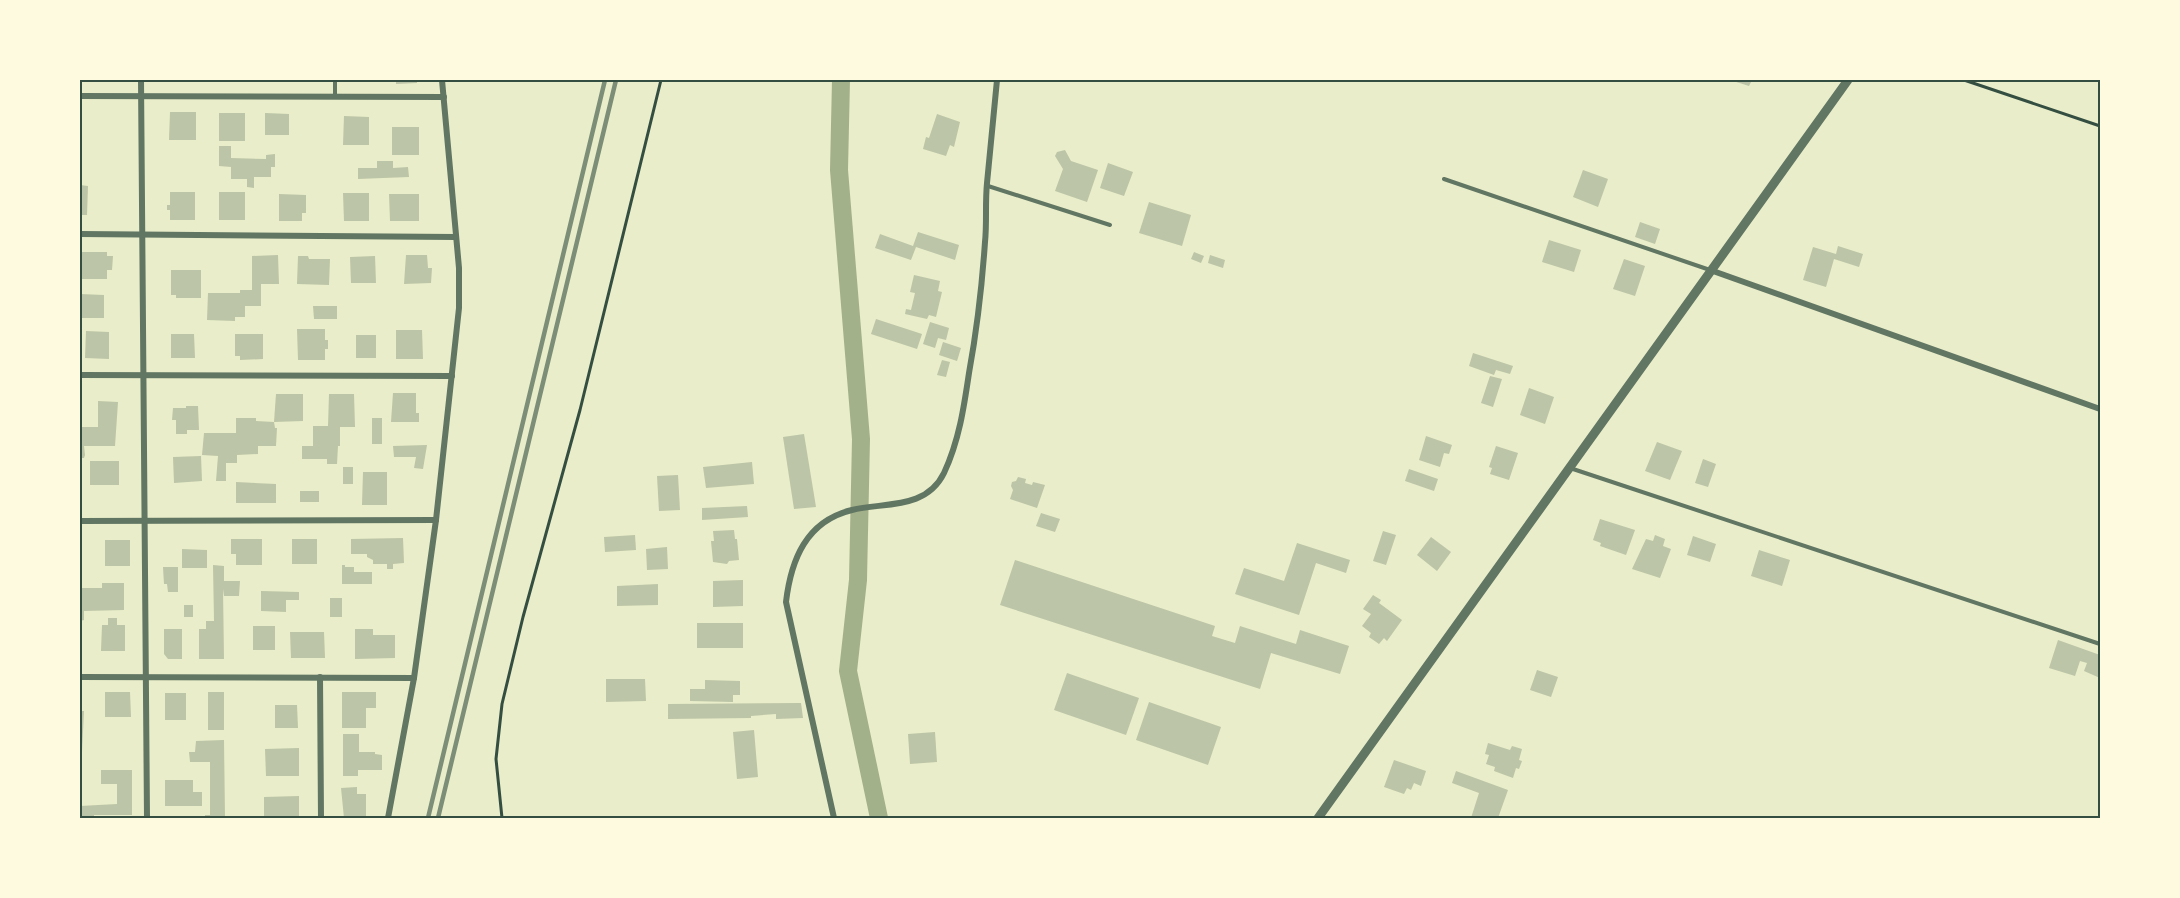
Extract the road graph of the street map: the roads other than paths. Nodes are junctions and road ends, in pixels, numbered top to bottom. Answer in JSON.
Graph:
{"nodes":[{"id":1,"x":141,"y":80,"type":"edge"},
{"id":2,"x":335,"y":80,"type":"edge"},
{"id":3,"x":442,"y":80,"type":"edge"},
{"id":4,"x":997,"y":80,"type":"edge"},
{"id":5,"x":1848,"y":80,"type":"edge"},
{"id":6,"x":80,"y":96,"type":"edge"},
{"id":7,"x":141,"y":97,"type":"junction"},
{"id":8,"x":444,"y":97,"type":"junction"},
{"id":9,"x":335,"y":98,"type":"junction"},
{"id":10,"x":1444,"y":179,"type":"dead end"},
{"id":11,"x":987,"y":186,"type":"junction"},
{"id":12,"x":1110,"y":225,"type":"dead end"},
{"id":13,"x":80,"y":234,"type":"edge"},
{"id":14,"x":142,"y":235,"type":"junction"},
{"id":15,"x":456,"y":237,"type":"junction"},
{"id":16,"x":1713,"y":271,"type":"junction"},
{"id":17,"x":80,"y":375,"type":"edge"},
{"id":18,"x":144,"y":375,"type":"junction"},
{"id":19,"x":452,"y":376,"type":"junction"},
{"id":20,"x":2100,"y":409,"type":"edge"},
{"id":21,"x":1570,"y":468,"type":"junction"},
{"id":22,"x":436,"y":520,"type":"junction"},
{"id":23,"x":80,"y":521,"type":"edge"},
{"id":24,"x":145,"y":521,"type":"junction"},
{"id":25,"x":2100,"y":645,"type":"edge"},
{"id":26,"x":80,"y":677,"type":"edge"},
{"id":27,"x":146,"y":677,"type":"junction"},
{"id":28,"x":320,"y":677,"type":"junction"},
{"id":29,"x":414,"y":678,"type":"junction"},
{"id":30,"x":147,"y":819,"type":"edge"},
{"id":31,"x":321,"y":819,"type":"edge"},
{"id":32,"x":388,"y":819,"type":"edge"},
{"id":33,"x":834,"y":819,"type":"edge"},
{"id":34,"x":1318,"y":819,"type":"edge"}],
"edges":[{"from":1,"to":7,"type":"street"},
{"from":2,"to":9,"type":"lane"},
{"from":3,"to":8,"type":"street"},
{"from":4,"to":11,"type":"street"},
{"from":5,"to":16,"type":"street"},
{"from":6,"to":7,"type":"street"},
{"from":7,"to":9,"type":"street"},
{"from":7,"to":14,"type":"street"},
{"from":8,"to":9,"type":"street"},
{"from":8,"to":15,"type":"street"},
{"from":10,"to":16,"type":"lane"},
{"from":11,"to":12,"type":"lane"},
{"from":11,"to":33,"type":"street"},
{"from":13,"to":14,"type":"street"},
{"from":14,"to":15,"type":"street"},
{"from":14,"to":18,"type":"street"},
{"from":15,"to":19,"type":"street"},
{"from":16,"to":20,"type":"street"},
{"from":16,"to":21,"type":"street"},
{"from":17,"to":18,"type":"street"},
{"from":18,"to":19,"type":"street"},
{"from":18,"to":24,"type":"street"},
{"from":19,"to":22,"type":"street"},
{"from":21,"to":25,"type":"lane"},
{"from":21,"to":34,"type":"street"},
{"from":22,"to":24,"type":"street"},
{"from":22,"to":29,"type":"street"},
{"from":23,"to":24,"type":"street"},
{"from":24,"to":27,"type":"street"},
{"from":26,"to":27,"type":"street"},
{"from":27,"to":28,"type":"street"},
{"from":27,"to":30,"type":"street"},
{"from":28,"to":29,"type":"street"},
{"from":28,"to":31,"type":"street"},
{"from":29,"to":32,"type":"street"}]}
